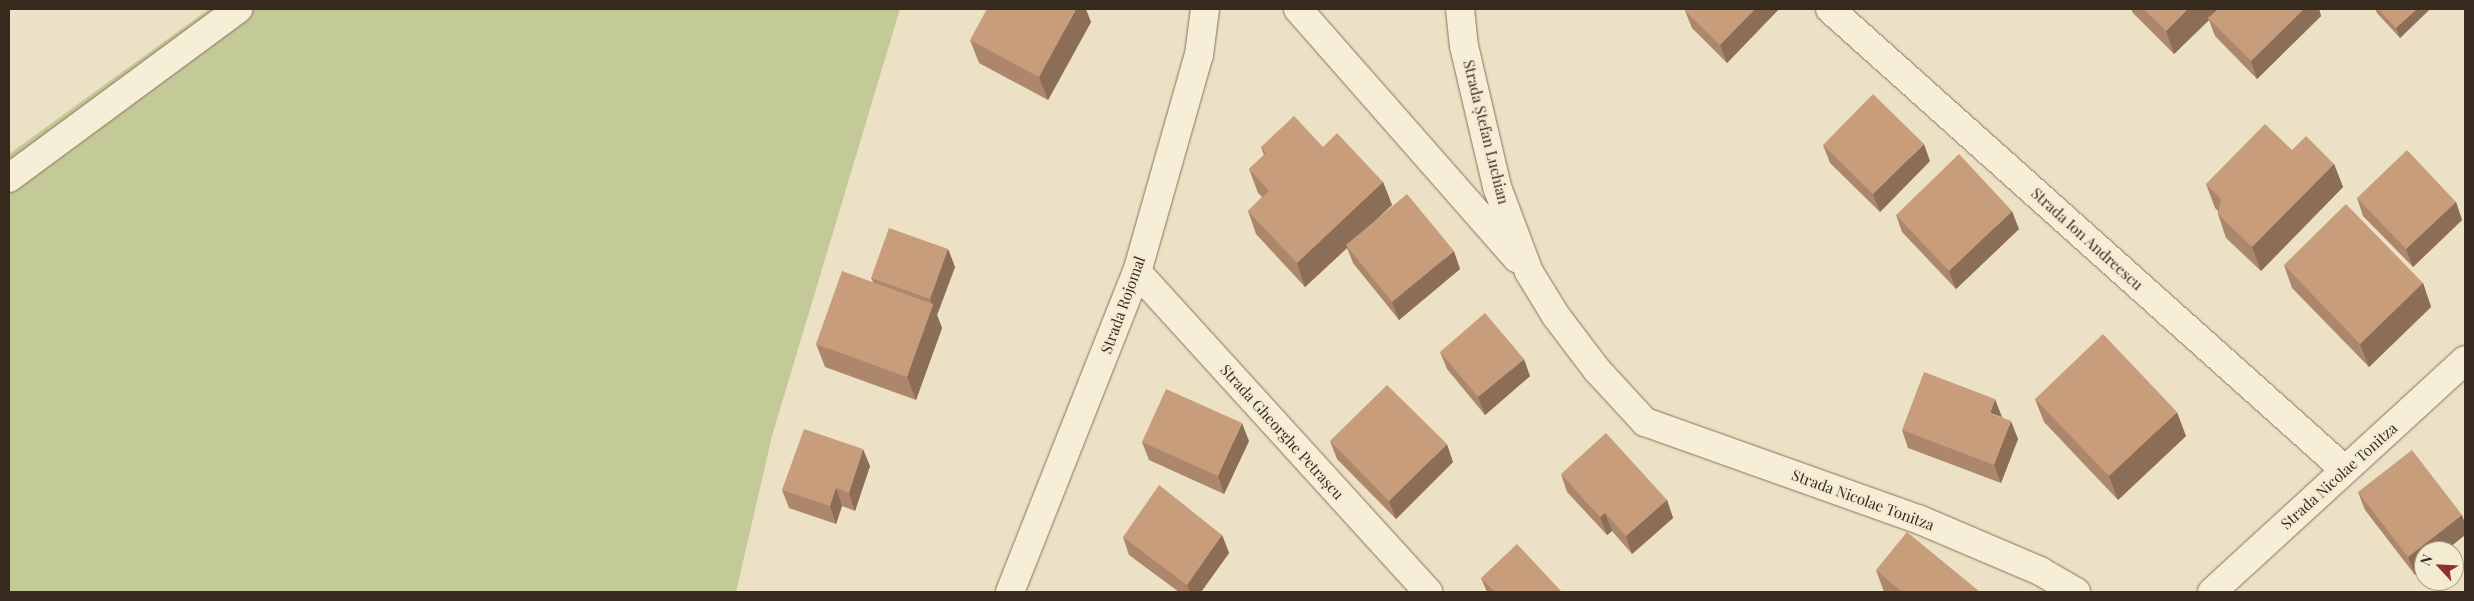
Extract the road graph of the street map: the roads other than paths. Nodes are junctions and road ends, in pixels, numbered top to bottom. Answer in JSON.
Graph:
{"nodes":[{"id":1,"x":238,"y":9,"type":"edge"},
{"id":2,"x":1205,"y":9,"type":"edge"},
{"id":3,"x":1298,"y":9,"type":"edge"},
{"id":4,"x":1460,"y":9,"type":"edge"},
{"id":5,"x":1830,"y":9,"type":"edge"},
{"id":6,"x":9,"y":178,"type":"edge"},
{"id":7,"x":1137,"y":272,"type":"junction"},
{"id":8,"x":1529,"y":272,"type":"junction"},
{"id":9,"x":2465,"y":360,"type":"edge"},
{"id":10,"x":1644,"y":422,"type":"joint"},
{"id":11,"x":2345,"y":470,"type":"junction"},
{"id":12,"x":1010,"y":592,"type":"edge"},
{"id":13,"x":1428,"y":592,"type":"edge"},
{"id":14,"x":2076,"y":592,"type":"edge"},
{"id":15,"x":2212,"y":592,"type":"edge"}],
"edges":[{"from":1,"to":6,"type":"street"},
{"from":2,"to":7,"type":"street","name":"Strada Rojomal"},
{"from":3,"to":8,"type":"street"},
{"from":4,"to":8,"type":"street","name":"Strada Ștefan Luchian"},
{"from":5,"to":11,"type":"street","name":"Strada Ion Andreescu"},
{"from":7,"to":12,"type":"street","name":"Strada Rojomal"},
{"from":7,"to":13,"type":"street","name":"Strada Gheorghe Petrașcu"},
{"from":8,"to":10,"type":"street","name":"Strada Ștefan Luchian"},
{"from":9,"to":11,"type":"street","name":"Strada Nicolae Tonitza"},
{"from":10,"to":14,"type":"street","name":"Strada Nicolae Tonitza"},
{"from":11,"to":15,"type":"street","name":"Strada Nicolae Tonitza"}]}
